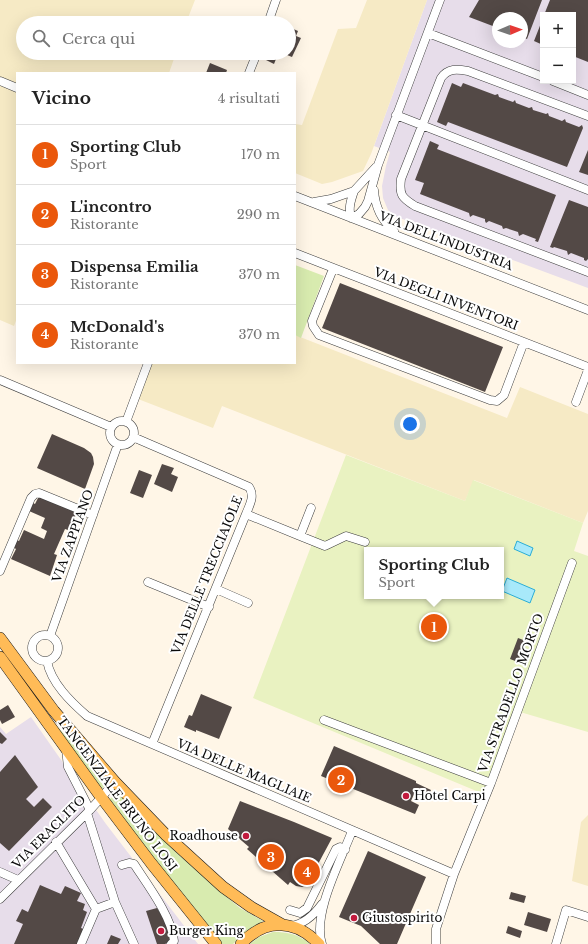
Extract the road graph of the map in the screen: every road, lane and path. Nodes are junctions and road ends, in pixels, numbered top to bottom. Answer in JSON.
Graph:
{"nodes":[{"id":1,"x":276,"y":0,"type":"edge"},
{"id":2,"x":440,"y":0,"type":"edge"},
{"id":3,"x":270,"y":16,"type":"edge"},
{"id":4,"x":428,"y":33,"type":"junction"},
{"id":5,"x":254,"y":60,"type":"edge"},
{"id":6,"x":249,"y":72,"type":"edge"},
{"id":7,"x":540,"y":76,"type":"edge"},
{"id":8,"x":0,"y":81,"type":"edge"},
{"id":9,"x":560,"y":84,"type":"edge"},
{"id":10,"x":16,"y":88,"type":"edge"},
{"id":11,"x":588,"y":95,"type":"edge"},
{"id":12,"x":396,"y":115,"type":"junction"},
{"id":13,"x":588,"y":116,"type":"edge"},
{"id":14,"x":422,"y":125,"type":"junction"},
{"id":15,"x":378,"y":165,"type":"junction"},
{"id":16,"x":588,"y":190,"type":"edge"},
{"id":17,"x":354,"y":191,"type":"junction"},
{"id":18,"x":296,"y":196,"type":"edge"},
{"id":19,"x":310,"y":202,"type":"junction"},
{"id":20,"x":351,"y":218,"type":"junction"},
{"id":21,"x":400,"y":236,"type":"junction"},
{"id":22,"x":296,"y":253,"type":"edge"},
{"id":23,"x":333,"y":269,"type":"junction"},
{"id":24,"x":588,"y":272,"type":"edge"},
{"id":25,"x":588,"y":310,"type":"edge"},
{"id":26,"x":524,"y":342,"type":"junction"},
{"id":27,"x":148,"y":364,"type":"edge"},
{"id":28,"x":588,"y":366,"type":"edge"},
{"id":29,"x":588,"y":370,"type":"edge"},
{"id":30,"x":0,"y":380,"type":"edge"},
{"id":31,"x":576,"y":402,"type":"dead end"},
{"id":32,"x":126,"y":422,"type":"junction"},
{"id":33,"x":111,"y":427,"type":"junction"},
{"id":34,"x":133,"y":437,"type":"junction"},
{"id":35,"x":118,"y":444,"type":"junction"},
{"id":36,"x":311,"y":508,"type":"dead end"},
{"id":37,"x":246,"y":514,"type":"junction"},
{"id":38,"x":93,"y":515,"type":"junction"},
{"id":39,"x":300,"y":536,"type":"junction"},
{"id":40,"x":365,"y":542,"type":"dead end"},
{"id":41,"x":572,"y":563,"type":"dead end"},
{"id":42,"x":0,"y":571,"type":"edge"},
{"id":43,"x":148,"y":582,"type":"dead end"},
{"id":44,"x":216,"y":589,"type":"junction"},
{"id":45,"x":248,"y":603,"type":"dead end"},
{"id":46,"x":208,"y":607,"type":"junction"},
{"id":47,"x":50,"y":636,"type":"junction"},
{"id":48,"x":0,"y":638,"type":"edge"},
{"id":49,"x":0,"y":657,"type":"edge"},
{"id":50,"x":47,"y":662,"type":"junction"},
{"id":51,"x":324,"y":720,"type":"dead end"},
{"id":52,"x":152,"y":744,"type":"junction"},
{"id":53,"x":66,"y":749,"type":"junction"},
{"id":54,"x":115,"y":782,"type":"junction"},
{"id":55,"x":491,"y":783,"type":"junction"},
{"id":56,"x":101,"y":797,"type":"junction"},
{"id":57,"x":88,"y":811,"type":"junction"},
{"id":58,"x":352,"y":831,"type":"junction"},
{"id":59,"x":56,"y":842,"type":"junction"},
{"id":60,"x":345,"y":850,"type":"junction"},
{"id":61,"x":122,"y":865,"type":"dead end"},
{"id":62,"x":0,"y":872,"type":"edge"},
{"id":63,"x":454,"y":874,"type":"junction"},
{"id":64,"x":18,"y":880,"type":"junction"},
{"id":65,"x":0,"y":899,"type":"edge"},
{"id":66,"x":324,"y":900,"type":"junction"},
{"id":67,"x":115,"y":902,"type":"junction"},
{"id":68,"x":96,"y":909,"type":"junction"},
{"id":69,"x":290,"y":910,"type":"dead end"},
{"id":70,"x":588,"y":917,"type":"edge"},
{"id":71,"x":287,"y":925,"type":"junction"},
{"id":72,"x":81,"y":944,"type":"edge"},
{"id":73,"x":134,"y":944,"type":"edge"},
{"id":74,"x":172,"y":944,"type":"edge"},
{"id":75,"x":216,"y":944,"type":"edge"},
{"id":76,"x":241,"y":944,"type":"edge"},
{"id":77,"x":320,"y":944,"type":"edge"},
{"id":78,"x":436,"y":944,"type":"edge"},
{"id":79,"x":556,"y":944,"type":"edge"}],
"edges":[{"from":1,"to":3,"type":"street"},
{"from":2,"to":4,"type":"street"},
{"from":4,"to":7,"type":"street"},
{"from":4,"to":12,"type":"street"},
{"from":5,"to":6,"type":"street"},
{"from":8,"to":10,"type":"street"},
{"from":9,"to":11,"type":"street"},
{"from":12,"to":14,"type":"street"},
{"from":12,"to":15,"type":"street"},
{"from":13,"to":14,"type":"street"},
{"from":14,"to":16,"type":"street"},
{"from":14,"to":24,"type":"street"},
{"from":15,"to":17,"type":"street"},
{"from":15,"to":20,"type":"street"},
{"from":15,"to":21,"type":"street"},
{"from":17,"to":19,"type":"street"},
{"from":17,"to":20,"type":"street"},
{"from":18,"to":19,"type":"street","name":"VIA DELL'INDUSTRIA"},
{"from":19,"to":20,"type":"street","name":"VIA DELL'INDUSTRIA"},
{"from":20,"to":21,"type":"street","name":"VIA DELL'INDUSTRIA"},
{"from":21,"to":25,"type":"street","name":"VIA DELL'INDUSTRIA"},
{"from":22,"to":23,"type":"street","name":"VIA DEGLI INVENTORI"},
{"from":23,"to":26,"type":"street","name":"VIA DEGLI INVENTORI"},
{"from":23,"to":26,"type":"street"},
{"from":26,"to":28,"type":"street","name":"VIA DEGLI INVENTORI"},
{"from":27,"to":32,"type":"street"},
{"from":29,"to":31,"type":"street"},
{"from":30,"to":33,"type":"street"},
{"from":32,"to":33,"type":"street"},
{"from":32,"to":34,"type":"street"},
{"from":33,"to":35,"type":"street"},
{"from":34,"to":35,"type":"street"},
{"from":34,"to":37,"type":"street","name":"VIA DELLE TRECCIAIOLE"},
{"from":35,"to":38,"type":"street","name":"VIA ZAPPIANO"},
{"from":36,"to":39,"type":"street"},
{"from":37,"to":39,"type":"street"},
{"from":37,"to":44,"type":"street","name":"VIA DELLE TRECCIAIOLE"},
{"from":38,"to":42,"type":"street"},
{"from":38,"to":47,"type":"street","name":"VIA ZAPPIANO"},
{"from":39,"to":40,"type":"street"},
{"from":41,"to":55,"type":"street","name":"VIA STRADELLO MORTO"},
{"from":43,"to":46,"type":"street"},
{"from":44,"to":45,"type":"street"},
{"from":44,"to":46,"type":"street","name":"VIA DELLE TRECCIAIOLE"},
{"from":46,"to":52,"type":"street","name":"VIA DELLE TRECCIAIOLE"},
{"from":47,"to":50,"type":"street"},
{"from":47,"to":50,"type":"street"},
{"from":48,"to":54,"type":"main road","name":"TANGENZIALE BRUNO LOSI"},
{"from":49,"to":53,"type":"main road","name":"TANGENZIALE BRUNO LOSI"},
{"from":50,"to":52,"type":"street","name":"VIA DELLE MAGLIAIE"},
{"from":51,"to":55,"type":"street"},
{"from":52,"to":58,"type":"street","name":"VIA DELLE MAGLIAIE"},
{"from":53,"to":56,"type":"main road","name":"TANGENZIALE BRUNO LOSI"},
{"from":53,"to":57,"type":"street"},
{"from":54,"to":56,"type":"street","name":"VIA ERACLITO"},
{"from":54,"to":71,"type":"main road","name":"TANGENZIALE BRUNO LOSI"},
{"from":55,"to":63,"type":"street","name":"VIA STRADELLO MORTO"},
{"from":56,"to":57,"type":"street","name":"VIA ERACLITO"},
{"from":56,"to":75,"type":"main road","name":"TANGENZIALE BRUNO LOSI"},
{"from":57,"to":59,"type":"street","name":"VIA ERACLITO"},
{"from":57,"to":67,"type":"street"},
{"from":58,"to":60,"type":"street"},
{"from":58,"to":63,"type":"street","name":"VIA DELLE MAGLIAIE"},
{"from":59,"to":64,"type":"street","name":"VIA ERACLITO"},
{"from":59,"to":68,"type":"street"},
{"from":60,"to":66,"type":"street"},
{"from":60,"to":69,"type":"street"},
{"from":61,"to":74,"type":"street"},
{"from":62,"to":64,"type":"street"},
{"from":63,"to":78,"type":"street","name":"VIA STRADELLO MORTO"},
{"from":64,"to":65,"type":"street","name":"VIA ERACLITO"},
{"from":66,"to":71,"type":"street"},
{"from":66,"to":77,"type":"street"},
{"from":67,"to":68,"type":"street"},
{"from":67,"to":73,"type":"street"},
{"from":68,"to":72,"type":"street"},
{"from":70,"to":79,"type":"street"},
{"from":71,"to":76,"type":"main road"},
{"from":71,"to":77,"type":"main road","name":"TANGENZIALE BRUNO LOSI"}]}
